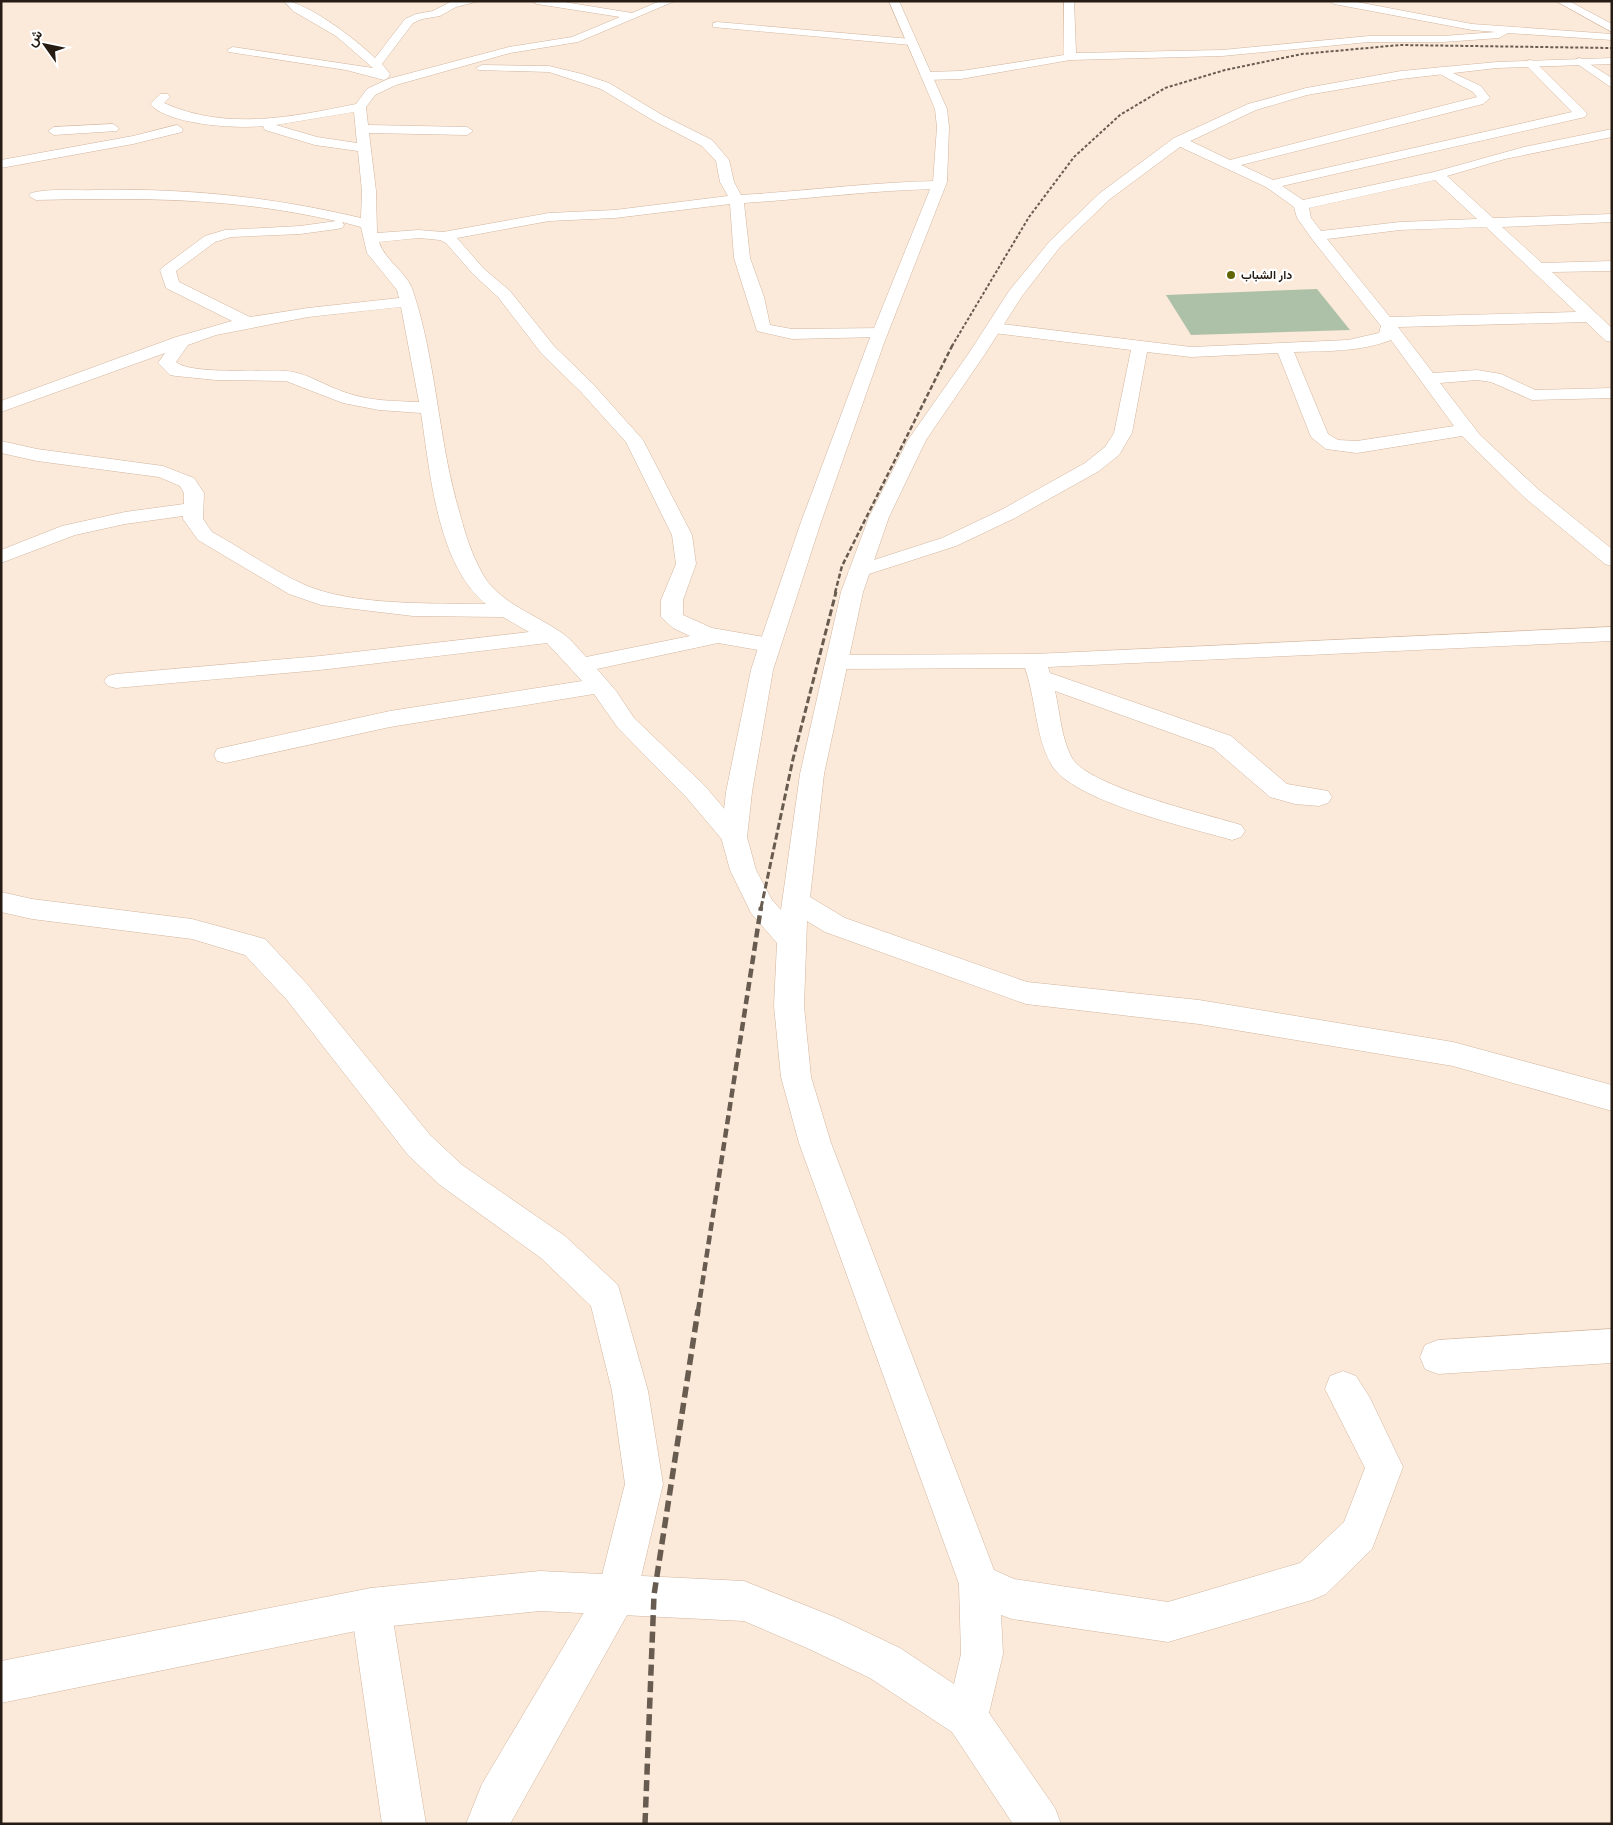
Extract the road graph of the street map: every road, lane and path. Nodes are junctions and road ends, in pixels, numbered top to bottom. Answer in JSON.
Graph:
{"nodes":[{"id":1,"x":289,"y":1,"type":"edge"},
{"id":2,"x":474,"y":1,"type":"edge"},
{"id":3,"x":537,"y":1,"type":"edge"},
{"id":4,"x":670,"y":1,"type":"edge"},
{"id":5,"x":894,"y":1,"type":"edge"},
{"id":6,"x":1069,"y":1,"type":"edge"},
{"id":7,"x":1334,"y":1,"type":"edge"},
{"id":8,"x":1560,"y":1,"type":"edge"},
{"id":9,"x":1579,"y":1,"type":"edge"},
{"id":10,"x":632,"y":17,"type":"junction"},
{"id":11,"x":1612,"y":19,"type":"edge"},
{"id":12,"x":717,"y":25,"type":"dead end"},
{"id":13,"x":1612,"y":28,"type":"edge"},
{"id":14,"x":1502,"y":30,"type":"junction"},
{"id":15,"x":1612,"y":37,"type":"edge"},
{"id":16,"x":911,"y":42,"type":"junction"},
{"id":17,"x":233,"y":50,"type":"dead end"},
{"id":18,"x":1070,"y":57,"type":"junction"},
{"id":19,"x":1580,"y":61,"type":"junction"},
{"id":20,"x":1612,"y":61,"type":"edge"},
{"id":21,"x":377,"y":63,"type":"junction"},
{"id":22,"x":1530,"y":63,"type":"junction"},
{"id":23,"x":443,"y":69,"type":"junction"},
{"id":24,"x":1440,"y":70,"type":"junction"},
{"id":25,"x":926,"y":76,"type":"junction"},
{"id":26,"x":385,"y":79,"type":"junction"},
{"id":27,"x":1612,"y":84,"type":"edge"},
{"id":28,"x":164,"y":97,"type":"dead end"},
{"id":29,"x":360,"y":107,"type":"junction"},
{"id":30,"x":1568,"y":118,"type":"junction"},
{"id":31,"x":229,"y":122,"type":"junction"},
{"id":32,"x":256,"y":123,"type":"junction"},
{"id":33,"x":177,"y":129,"type":"junction"},
{"id":34,"x":362,"y":129,"type":"junction"},
{"id":35,"x":54,"y":131,"type":"dead end"},
{"id":36,"x":467,"y":131,"type":"dead end"},
{"id":37,"x":1610,"y":134,"type":"edge"},
{"id":38,"x":1179,"y":141,"type":"junction"},
{"id":39,"x":365,"y":148,"type":"junction"},
{"id":40,"x":1,"y":164,"type":"edge"},
{"id":41,"x":1228,"y":164,"type":"junction"},
{"id":42,"x":1438,"y":175,"type":"junction"},
{"id":43,"x":1271,"y":184,"type":"junction"},
{"id":44,"x":938,"y":185,"type":"junction"},
{"id":45,"x":36,"y":196,"type":"dead end"},
{"id":46,"x":738,"y":199,"type":"junction"},
{"id":47,"x":1301,"y":206,"type":"junction"},
{"id":48,"x":1612,"y":218,"type":"edge"},
{"id":49,"x":1490,"y":222,"type":"junction"},
{"id":50,"x":369,"y":231,"type":"junction"},
{"id":51,"x":443,"y":236,"type":"junction"},
{"id":52,"x":1317,"y":236,"type":"junction"},
{"id":53,"x":1612,"y":266,"type":"edge"},
{"id":54,"x":1540,"y":268,"type":"junction"},
{"id":55,"x":406,"y":302,"type":"junction"},
{"id":56,"x":1592,"y":318,"type":"junction"},
{"id":57,"x":1612,"y":318,"type":"edge"},
{"id":58,"x":246,"y":322,"type":"junction"},
{"id":59,"x":1387,"y":324,"type":"junction"},
{"id":60,"x":994,"y":328,"type":"junction"},
{"id":61,"x":880,"y":332,"type":"junction"},
{"id":62,"x":1612,"y":338,"type":"edge"},
{"id":63,"x":182,"y":341,"type":"junction"},
{"id":64,"x":1140,"y":346,"type":"junction"},
{"id":65,"x":1284,"y":348,"type":"junction"},
{"id":66,"x":1427,"y":379,"type":"junction"},
{"id":67,"x":1612,"y":393,"type":"edge"},
{"id":68,"x":1,"y":407,"type":"edge"},
{"id":69,"x":428,"y":408,"type":"junction"},
{"id":70,"x":1466,"y":430,"type":"junction"},
{"id":71,"x":1,"y":447,"type":"edge"},
{"id":72,"x":194,"y":508,"type":"junction"},
{"id":73,"x":1609,"y":555,"type":"edge"},
{"id":74,"x":1,"y":558,"type":"edge"},
{"id":75,"x":859,"y":571,"type":"junction"},
{"id":76,"x":508,"y":611,"type":"junction"},
{"id":77,"x":1612,"y":634,"type":"edge"},
{"id":78,"x":552,"y":636,"type":"junction"},
{"id":79,"x":721,"y":636,"type":"junction"},
{"id":80,"x":770,"y":645,"type":"junction"},
{"id":81,"x":837,"y":662,"type":"junction"},
{"id":82,"x":581,"y":666,"type":"junction"},
{"id":83,"x":1037,"y":669,"type":"junction"},
{"id":84,"x":116,"y":681,"type":"dead end"},
{"id":85,"x":599,"y":686,"type":"junction"},
{"id":86,"x":226,"y":755,"type":"dead end"},
{"id":87,"x":1319,"y":797,"type":"dead end"},
{"id":88,"x":1232,"y":831,"type":"dead end"},
{"id":89,"x":734,"y":837,"type":"junction"},
{"id":90,"x":796,"y":901,"type":"junction"},
{"id":91,"x":1,"y":902,"type":"edge"},
{"id":92,"x":791,"y":940,"type":"junction"},
{"id":93,"x":1612,"y":1098,"type":"edge"},
{"id":94,"x":1612,"y":1346,"type":"edge"},
{"id":95,"x":1438,"y":1356,"type":"dead end"},
{"id":96,"x":1343,"y":1389,"type":"dead end"},
{"id":97,"x":980,"y":1584,"type":"junction"},
{"id":98,"x":617,"y":1594,"type":"junction"},
{"id":99,"x":371,"y":1608,"type":"junction"},
{"id":100,"x":1,"y":1682,"type":"edge"},
{"id":101,"x":967,"y":1717,"type":"junction"},
{"id":102,"x":404,"y":1824,"type":"edge"},
{"id":103,"x":488,"y":1824,"type":"edge"},
{"id":104,"x":1038,"y":1824,"type":"edge"}],
"edges":[{"from":1,"to":21,"type":"street"},
{"from":2,"to":21,"type":"street"},
{"from":3,"to":10,"type":"street"},
{"from":4,"to":10,"type":"street"},
{"from":5,"to":16,"type":"street"},
{"from":6,"to":18,"type":"street"},
{"from":7,"to":14,"type":"street"},
{"from":8,"to":13,"type":"street"},
{"from":9,"to":11,"type":"street"},
{"from":10,"to":23,"type":"street"},
{"from":12,"to":16,"type":"street"},
{"from":14,"to":15,"type":"street"},
{"from":14,"to":18,"type":"street"},
{"from":16,"to":25,"type":"street"},
{"from":17,"to":26,"type":"street"},
{"from":18,"to":25,"type":"street"},
{"from":19,"to":20,"type":"street"},
{"from":19,"to":22,"type":"street"},
{"from":19,"to":27,"type":"street"},
{"from":21,"to":26,"type":"street"},
{"from":22,"to":24,"type":"street"},
{"from":22,"to":30,"type":"street"},
{"from":23,"to":26,"type":"street"},
{"from":23,"to":46,"type":"street"},
{"from":24,"to":38,"type":"street"},
{"from":24,"to":41,"type":"street"},
{"from":25,"to":44,"type":"street"},
{"from":26,"to":29,"type":"street"},
{"from":28,"to":31,"type":"street"},
{"from":29,"to":32,"type":"street"},
{"from":29,"to":34,"type":"street"},
{"from":30,"to":37,"type":"street"},
{"from":30,"to":43,"type":"street"},
{"from":31,"to":32,"type":"street"},
{"from":31,"to":33,"type":"street"},
{"from":32,"to":39,"type":"street"},
{"from":33,"to":35,"type":"street"},
{"from":33,"to":40,"type":"street"},
{"from":34,"to":36,"type":"street"},
{"from":34,"to":39,"type":"street"},
{"from":37,"to":42,"type":"street"},
{"from":38,"to":41,"type":"street"},
{"from":38,"to":60,"type":"street"},
{"from":39,"to":50,"type":"street"},
{"from":41,"to":43,"type":"street"},
{"from":42,"to":47,"type":"street"},
{"from":42,"to":49,"type":"street"},
{"from":43,"to":47,"type":"street"},
{"from":44,"to":46,"type":"street"},
{"from":44,"to":61,"type":"street"},
{"from":45,"to":50,"type":"street"},
{"from":46,"to":51,"type":"street"},
{"from":46,"to":61,"type":"street"},
{"from":47,"to":52,"type":"street"},
{"from":48,"to":49,"type":"street"},
{"from":49,"to":52,"type":"street"},
{"from":49,"to":54,"type":"street"},
{"from":50,"to":51,"type":"street"},
{"from":50,"to":55,"type":"street"},
{"from":50,"to":58,"type":"street"},
{"from":51,"to":79,"type":"street"},
{"from":52,"to":59,"type":"street"},
{"from":53,"to":54,"type":"street"},
{"from":54,"to":56,"type":"street"},
{"from":55,"to":58,"type":"street"},
{"from":55,"to":69,"type":"street"},
{"from":56,"to":57,"type":"street"},
{"from":56,"to":59,"type":"street"},
{"from":56,"to":62,"type":"street"},
{"from":58,"to":63,"type":"street"},
{"from":59,"to":65,"type":"street"},
{"from":59,"to":66,"type":"street"},
{"from":60,"to":64,"type":"street"},
{"from":60,"to":75,"type":"street"},
{"from":61,"to":80,"type":"street"},
{"from":63,"to":68,"type":"street"},
{"from":63,"to":69,"type":"street"},
{"from":64,"to":65,"type":"street"},
{"from":64,"to":75,"type":"street"},
{"from":65,"to":70,"type":"street"},
{"from":66,"to":67,"type":"street"},
{"from":66,"to":70,"type":"street"},
{"from":69,"to":76,"type":"street"},
{"from":70,"to":73,"type":"street"},
{"from":71,"to":72,"type":"street"},
{"from":72,"to":74,"type":"street"},
{"from":72,"to":76,"type":"street"},
{"from":75,"to":81,"type":"street"},
{"from":76,"to":78,"type":"street"},
{"from":77,"to":83,"type":"street"},
{"from":78,"to":82,"type":"street"},
{"from":78,"to":84,"type":"street"},
{"from":79,"to":80,"type":"street"},
{"from":79,"to":82,"type":"street"},
{"from":80,"to":89,"type":"street"},
{"from":81,"to":83,"type":"street"},
{"from":81,"to":90,"type":"street"},
{"from":82,"to":85,"type":"street"},
{"from":83,"to":87,"type":"street"},
{"from":83,"to":88,"type":"street"},
{"from":85,"to":86,"type":"street"},
{"from":85,"to":89,"type":"street"},
{"from":89,"to":92,"type":"street"},
{"from":90,"to":92,"type":"street"},
{"from":90,"to":93,"type":"street"},
{"from":91,"to":98,"type":"street"},
{"from":92,"to":97,"type":"street"},
{"from":94,"to":95,"type":"street"},
{"from":96,"to":97,"type":"street"},
{"from":97,"to":101,"type":"street"},
{"from":98,"to":99,"type":"street"},
{"from":98,"to":101,"type":"street"},
{"from":98,"to":103,"type":"street"},
{"from":99,"to":100,"type":"street"},
{"from":99,"to":102,"type":"street"},
{"from":101,"to":104,"type":"street"}]}
